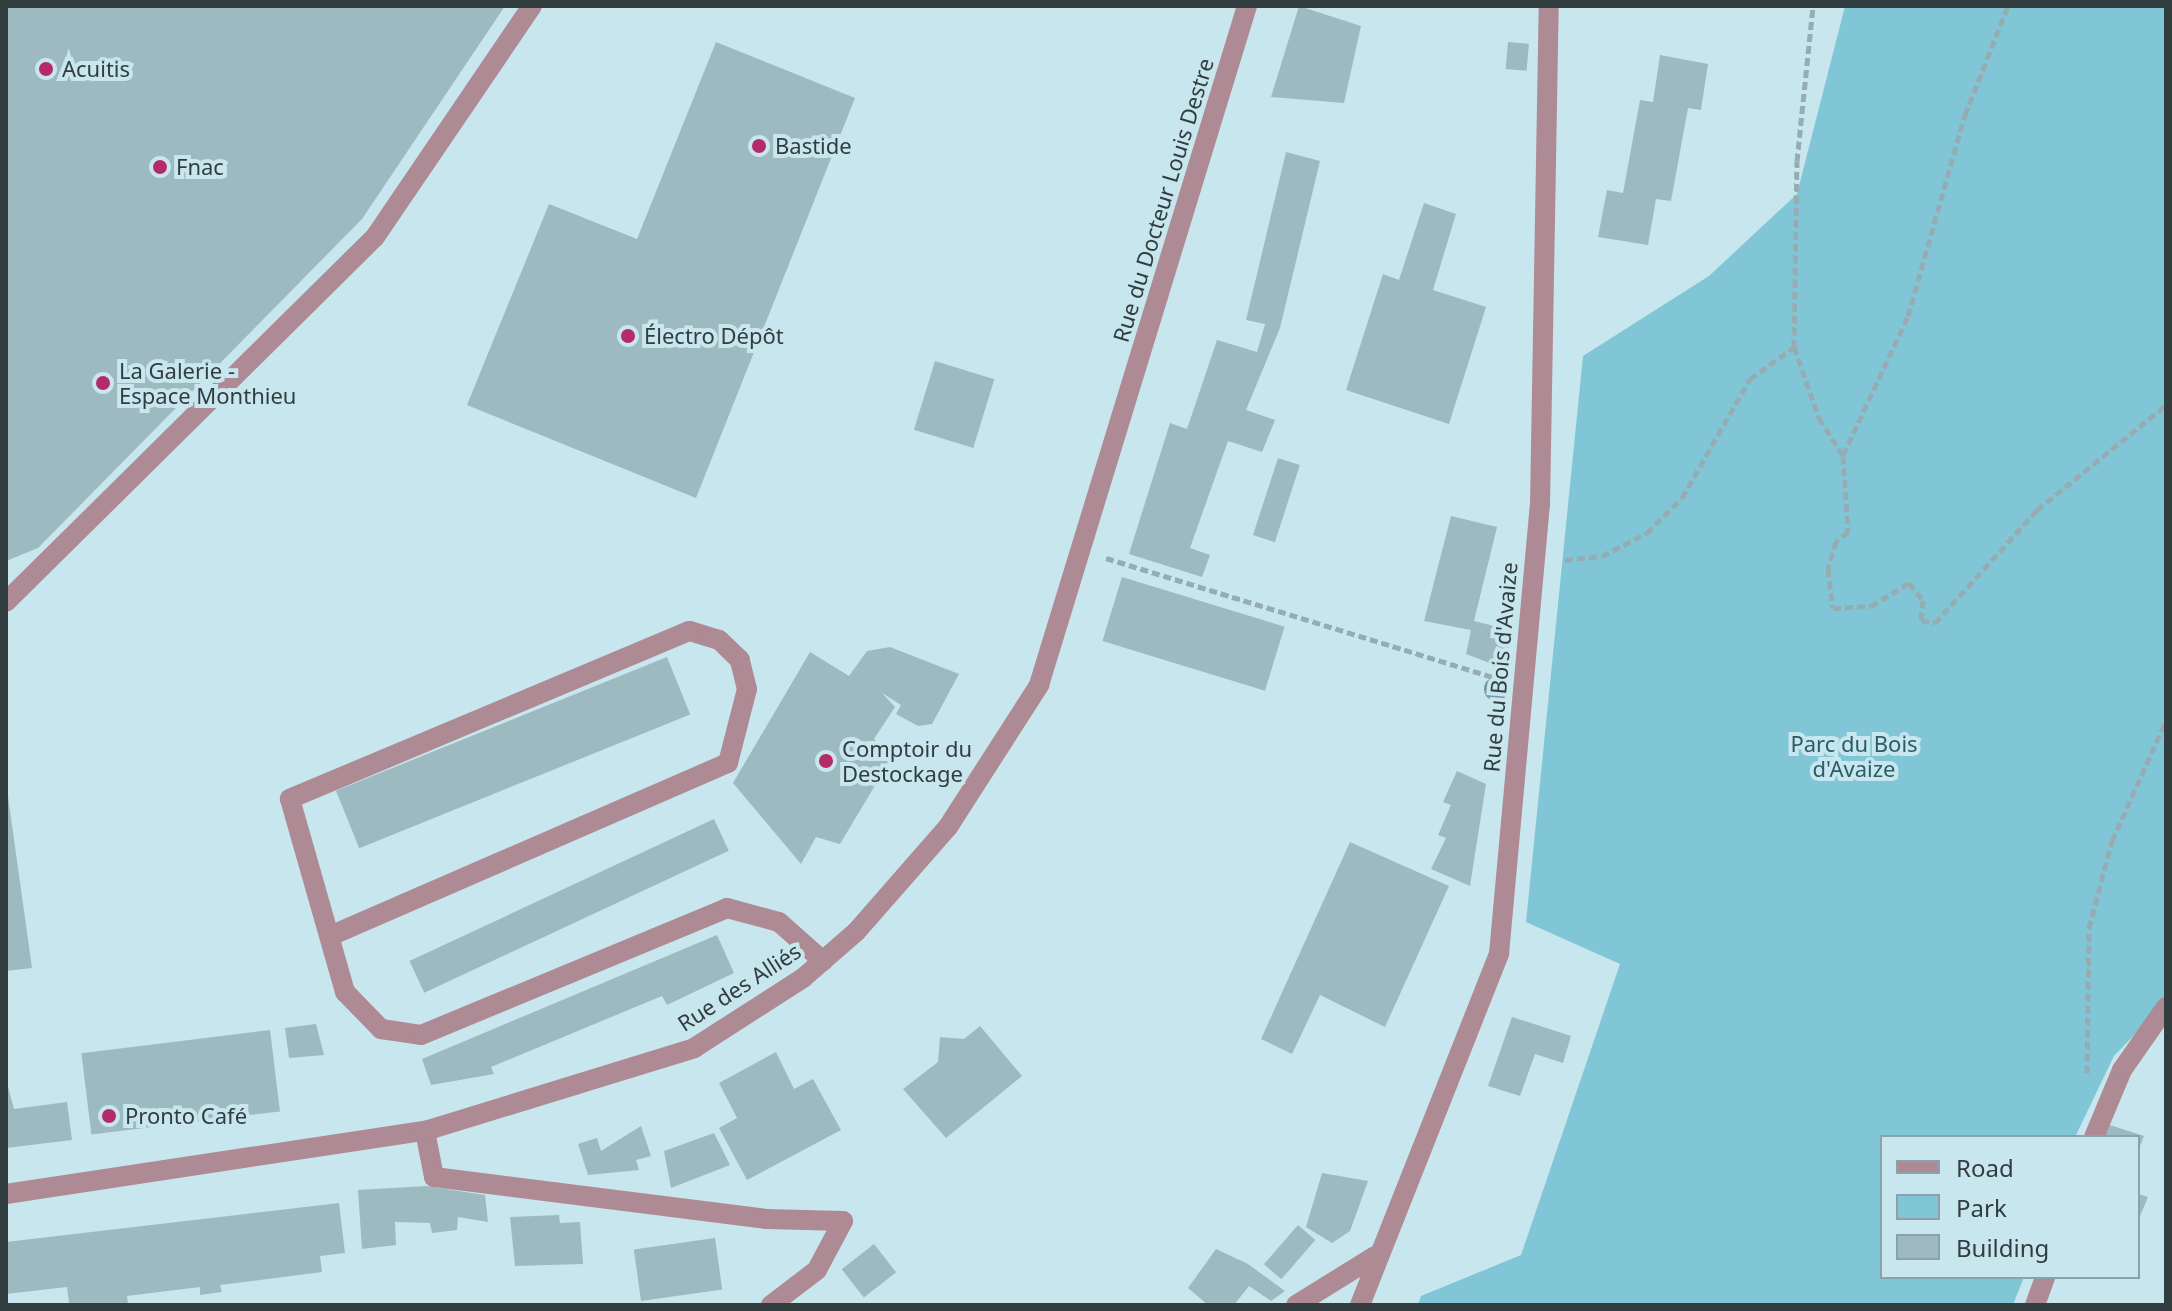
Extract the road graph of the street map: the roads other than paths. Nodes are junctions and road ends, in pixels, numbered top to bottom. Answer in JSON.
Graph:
{"nodes":[{"id":1,"x":532,"y":6,"type":"edge"},
{"id":2,"x":1247,"y":6,"type":"edge"},
{"id":3,"x":1549,"y":6,"type":"edge"},
{"id":4,"x":1125,"y":407,"type":"joint"},
{"id":5,"x":6,"y":602,"type":"edge"},
{"id":6,"x":330,"y":936,"type":"junction"},
{"id":7,"x":823,"y":961,"type":"junction"},
{"id":8,"x":2166,"y":1007,"type":"edge"},
{"id":9,"x":425,"y":1131,"type":"junction"},
{"id":10,"x":2095,"y":1135,"type":"edge"},
{"id":11,"x":6,"y":1194,"type":"edge"},
{"id":12,"x":1375,"y":1256,"type":"junction"},
{"id":13,"x":2044,"y":1279,"type":"edge"},
{"id":14,"x":771,"y":1305,"type":"edge"},
{"id":15,"x":1296,"y":1305,"type":"edge"},
{"id":16,"x":1360,"y":1305,"type":"edge"},
{"id":17,"x":2035,"y":1305,"type":"edge"}],
"edges":[{"from":1,"to":5,"type":"street"},
{"from":2,"to":4,"type":"street","name":"Rue du Docteur Louis Destre"},
{"from":3,"to":12,"type":"street","name":"Rue du Bois d'Avaize"},
{"from":4,"to":7,"type":"street","name":"Rue des Alliés"},
{"from":6,"to":6,"type":"street"},
{"from":6,"to":7,"type":"street"},
{"from":7,"to":9,"type":"street","name":"Rue des Alliés"},
{"from":8,"to":10,"type":"street"},
{"from":9,"to":11,"type":"street","name":"Rue des Alliés"},
{"from":9,"to":14,"type":"street"},
{"from":12,"to":15,"type":"street"},
{"from":12,"to":16,"type":"street","name":"Rue du Bois d'Avaize"},
{"from":13,"to":17,"type":"street"}]}
